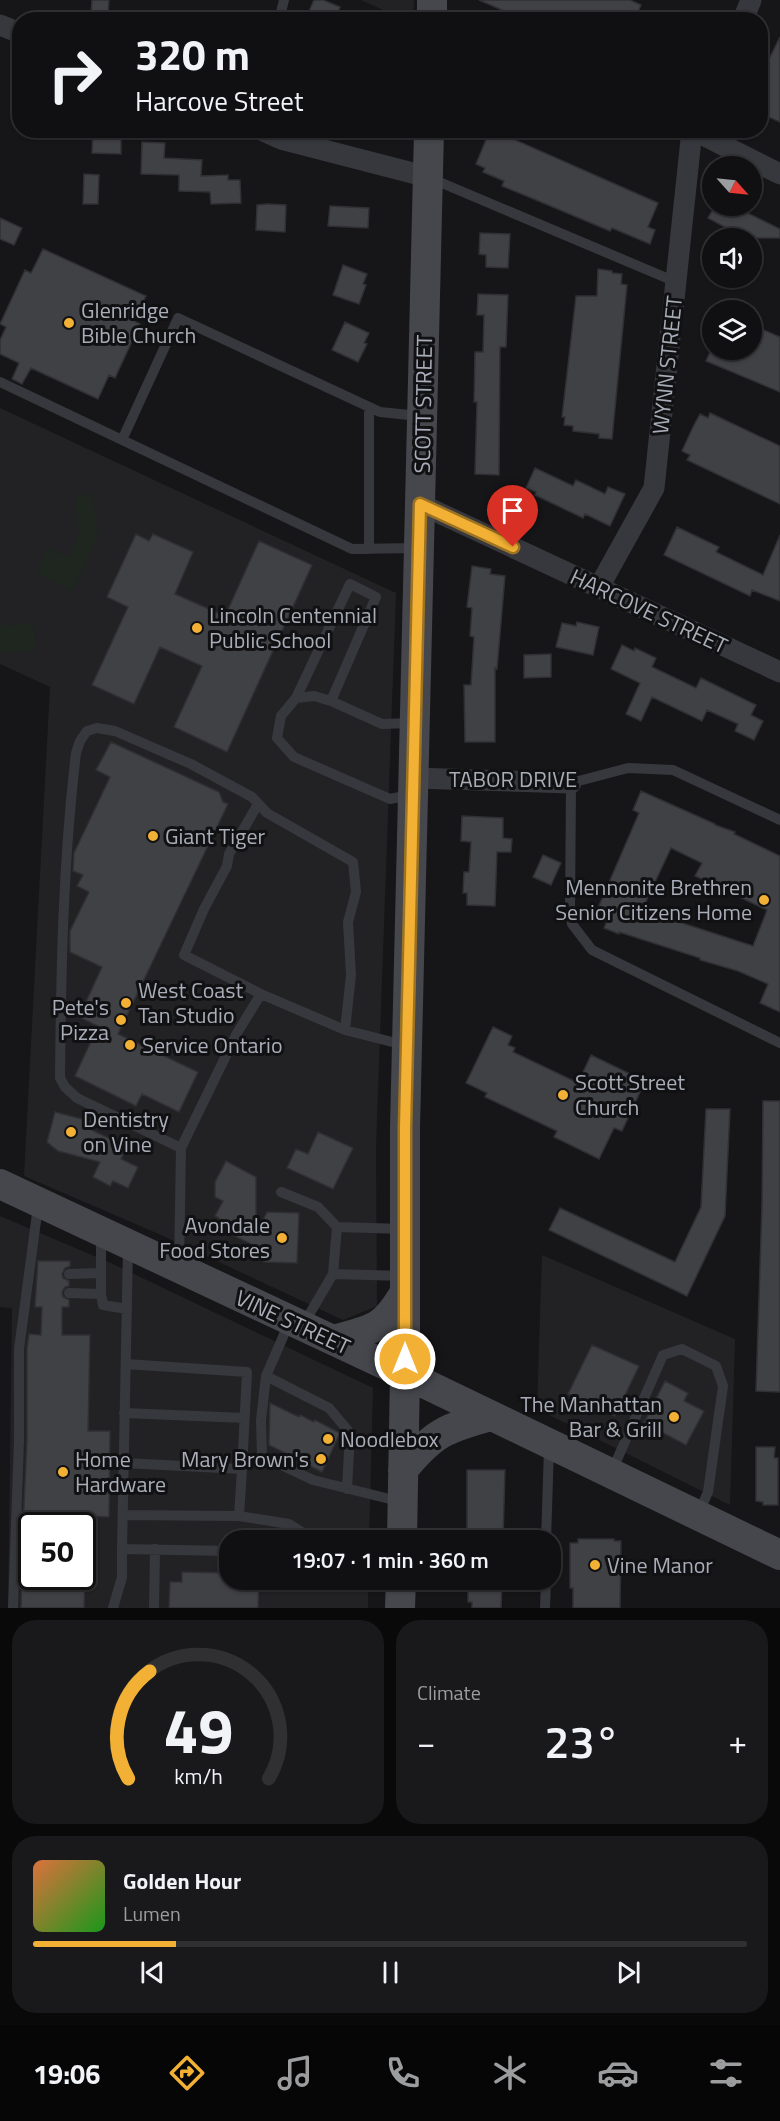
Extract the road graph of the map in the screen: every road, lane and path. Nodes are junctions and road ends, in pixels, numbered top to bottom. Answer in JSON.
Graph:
{"nodes":[{"id":1,"x":279,"y":138,"type":"edge"},
{"id":2,"x":429,"y":138,"type":"edge"},
{"id":3,"x":692,"y":138,"type":"edge"},
{"id":4,"x":709,"y":138,"type":"edge"},
{"id":5,"x":780,"y":174,"type":"edge"},
{"id":6,"x":428,"y":177,"type":"junction"},
{"id":7,"x":676,"y":282,"type":"junction"},
{"id":8,"x":0,"y":382,"type":"edge"},
{"id":9,"x":369,"y":407,"type":"junction"},
{"id":10,"x":422,"y":416,"type":"junction"},
{"id":11,"x":122,"y":440,"type":"junction"},
{"id":12,"x":420,"y":504,"type":"junction"},
{"id":13,"x":419,"y":548,"type":"junction"},
{"id":14,"x":369,"y":549,"type":"junction"},
{"id":15,"x":599,"y":587,"type":"junction"},
{"id":16,"x":780,"y":672,"type":"edge"},
{"id":17,"x":296,"y":698,"type":"junction"},
{"id":18,"x":331,"y":701,"type":"junction"},
{"id":19,"x":415,"y":722,"type":"junction"},
{"id":20,"x":571,"y":783,"type":"junction"},
{"id":21,"x":413,"y":786,"type":"junction"},
{"id":22,"x":258,"y":804,"type":"junction"},
{"id":23,"x":780,"y":820,"type":"edge"},
{"id":24,"x":261,"y":994,"type":"junction"},
{"id":25,"x":345,"y":1030,"type":"junction"},
{"id":26,"x":780,"y":1043,"type":"edge"},
{"id":27,"x":407,"y":1046,"type":"junction"},
{"id":28,"x":181,"y":1148,"type":"junction"},
{"id":29,"x":0,"y":1184,"type":"edge"},
{"id":30,"x":281,"y":1192,"type":"dead end"},
{"id":31,"x":39,"y":1203,"type":"junction"},
{"id":32,"x":337,"y":1227,"type":"junction"},
{"id":33,"x":405,"y":1229,"type":"junction"},
{"id":34,"x":101,"y":1231,"type":"junction"},
{"id":35,"x":128,"y":1244,"type":"junction"},
{"id":36,"x":179,"y":1268,"type":"junction"},
{"id":37,"x":101,"y":1273,"type":"junction"},
{"id":38,"x":69,"y":1274,"type":"dead end"},
{"id":39,"x":333,"y":1274,"type":"junction"},
{"id":40,"x":405,"y":1284,"type":"junction"},
{"id":41,"x":69,"y":1293,"type":"dead end"},
{"id":42,"x":100,"y":1294,"type":"junction"},
{"id":43,"x":127,"y":1309,"type":"junction"},
{"id":44,"x":296,"y":1323,"type":"junction"},
{"id":45,"x":333,"y":1340,"type":"junction"},
{"id":46,"x":126,"y":1364,"type":"junction"},
{"id":47,"x":405,"y":1374,"type":"junction"},
{"id":48,"x":270,"y":1378,"type":"junction"},
{"id":49,"x":124,"y":1413,"type":"junction"},
{"id":50,"x":491,"y":1416,"type":"junction"},
{"id":51,"x":245,"y":1418,"type":"junction"},
{"id":52,"x":549,"y":1444,"type":"junction"},
{"id":53,"x":123,"y":1462,"type":"junction"},
{"id":54,"x":242,"y":1468,"type":"junction"},
{"id":55,"x":403,"y":1470,"type":"junction"},
{"id":56,"x":612,"y":1474,"type":"junction"},
{"id":57,"x":347,"y":1489,"type":"junction"},
{"id":58,"x":402,"y":1502,"type":"junction"},
{"id":59,"x":123,"y":1515,"type":"junction"},
{"id":60,"x":698,"y":1515,"type":"junction"},
{"id":61,"x":239,"y":1516,"type":"junction"},
{"id":62,"x":298,"y":1530,"type":"edge"},
{"id":63,"x":402,"y":1530,"type":"edge"},
{"id":64,"x":546,"y":1530,"type":"edge"},
{"id":65,"x":122,"y":1549,"type":"junction"},
{"id":66,"x":156,"y":1549,"type":"junction"},
{"id":67,"x":219,"y":1551,"type":"edge"},
{"id":68,"x":780,"y":1555,"type":"edge"},
{"id":69,"x":401,"y":1590,"type":"edge"},
{"id":70,"x":546,"y":1590,"type":"edge"},
{"id":71,"x":13,"y":1608,"type":"edge"},
{"id":72,"x":113,"y":1608,"type":"edge"},
{"id":73,"x":154,"y":1608,"type":"edge"},
{"id":74,"x":400,"y":1608,"type":"edge"},
{"id":75,"x":545,"y":1608,"type":"edge"}],
"edges":[{"from":1,"to":6,"type":"street"},
{"from":2,"to":6,"type":"main road","name":"SCOTT STREET"},
{"from":3,"to":7,"type":"street","name":"WYNN STREET"},
{"from":4,"to":5,"type":"street"},
{"from":6,"to":7,"type":"lane"},
{"from":6,"to":10,"type":"main road","name":"SCOTT STREET"},
{"from":7,"to":15,"type":"street","name":"WYNN STREET"},
{"from":8,"to":11,"type":"lane"},
{"from":9,"to":10,"type":"lane"},
{"from":9,"to":11,"type":"lane"},
{"from":9,"to":14,"type":"lane"},
{"from":10,"to":12,"type":"main road","name":"SCOTT STREET"},
{"from":11,"to":14,"type":"lane"},
{"from":12,"to":13,"type":"main road","name":"SCOTT STREET"},
{"from":12,"to":15,"type":"street","name":"HARCOVE STREET"},
{"from":13,"to":14,"type":"lane"},
{"from":13,"to":19,"type":"main road","name":"SCOTT STREET"},
{"from":15,"to":16,"type":"street","name":"HARCOVE STREET"},
{"from":17,"to":18,"type":"lane"},
{"from":17,"to":18,"type":"lane"},
{"from":17,"to":21,"type":"lane"},
{"from":18,"to":19,"type":"lane"},
{"from":19,"to":21,"type":"main road","name":"SCOTT STREET"},
{"from":20,"to":21,"type":"street","name":"TABOR DRIVE"},
{"from":20,"to":23,"type":"lane","name":"TABOR DRIVE"},
{"from":20,"to":26,"type":"lane"},
{"from":21,"to":27,"type":"main road","name":"SCOTT STREET"},
{"from":22,"to":24,"type":"lane"},
{"from":22,"to":25,"type":"lane"},
{"from":22,"to":28,"type":"lane"},
{"from":24,"to":25,"type":"lane"},
{"from":24,"to":28,"type":"lane"},
{"from":25,"to":27,"type":"lane"},
{"from":27,"to":33,"type":"main road","name":"SCOTT STREET"},
{"from":28,"to":36,"type":"lane"},
{"from":29,"to":31,"type":"main road","name":"VINE STREET"},
{"from":30,"to":32,"type":"lane"},
{"from":31,"to":34,"type":"main road","name":"VINE STREET"},
{"from":31,"to":71,"type":"lane"},
{"from":32,"to":33,"type":"lane"},
{"from":32,"to":39,"type":"lane"},
{"from":33,"to":40,"type":"main road","name":"SCOTT STREET"},
{"from":34,"to":35,"type":"main road","name":"VINE STREET"},
{"from":34,"to":37,"type":"lane"},
{"from":35,"to":36,"type":"main road","name":"VINE STREET"},
{"from":35,"to":43,"type":"lane"},
{"from":36,"to":44,"type":"main road","name":"VINE STREET"},
{"from":37,"to":38,"type":"lane"},
{"from":37,"to":42,"type":"lane"},
{"from":39,"to":40,"type":"lane"},
{"from":39,"to":44,"type":"lane"},
{"from":40,"to":45,"type":"main road"},
{"from":40,"to":47,"type":"main road","name":"SCOTT STREET"},
{"from":41,"to":42,"type":"lane"},
{"from":42,"to":43,"type":"lane"},
{"from":43,"to":46,"type":"lane"},
{"from":44,"to":45,"type":"main road","name":"VINE STREET"},
{"from":44,"to":48,"type":"lane"},
{"from":45,"to":47,"type":"main road","name":"VINE STREET"},
{"from":46,"to":49,"type":"lane"},
{"from":46,"to":51,"type":"lane"},
{"from":47,"to":50,"type":"main road","name":"VINE STREET"},
{"from":47,"to":55,"type":"main road","name":"SCOTT STREET"},
{"from":48,"to":57,"type":"lane"},
{"from":48,"to":57,"type":"lane"},
{"from":49,"to":51,"type":"lane"},
{"from":49,"to":53,"type":"lane"},
{"from":50,"to":52,"type":"main road","name":"VINE STREET"},
{"from":50,"to":55,"type":"main road"},
{"from":51,"to":54,"type":"lane"},
{"from":52,"to":56,"type":"main road","name":"VINE STREET"},
{"from":52,"to":64,"type":"lane"},
{"from":53,"to":54,"type":"lane"},
{"from":53,"to":59,"type":"lane"},
{"from":54,"to":61,"type":"lane"},
{"from":55,"to":58,"type":"main road","name":"SCOTT STREET"},
{"from":56,"to":60,"type":"main road","name":"VINE STREET"},
{"from":56,"to":60,"type":"lane"},
{"from":57,"to":58,"type":"lane"},
{"from":58,"to":63,"type":"main road","name":"SCOTT STREET"},
{"from":59,"to":61,"type":"lane"},
{"from":59,"to":65,"type":"lane"},
{"from":60,"to":68,"type":"main road","name":"VINE STREET"},
{"from":61,"to":62,"type":"lane"},
{"from":65,"to":66,"type":"lane"},
{"from":65,"to":72,"type":"lane"},
{"from":66,"to":67,"type":"lane"},
{"from":66,"to":73,"type":"lane"},
{"from":69,"to":74,"type":"main road"},
{"from":70,"to":75,"type":"lane"}]}
